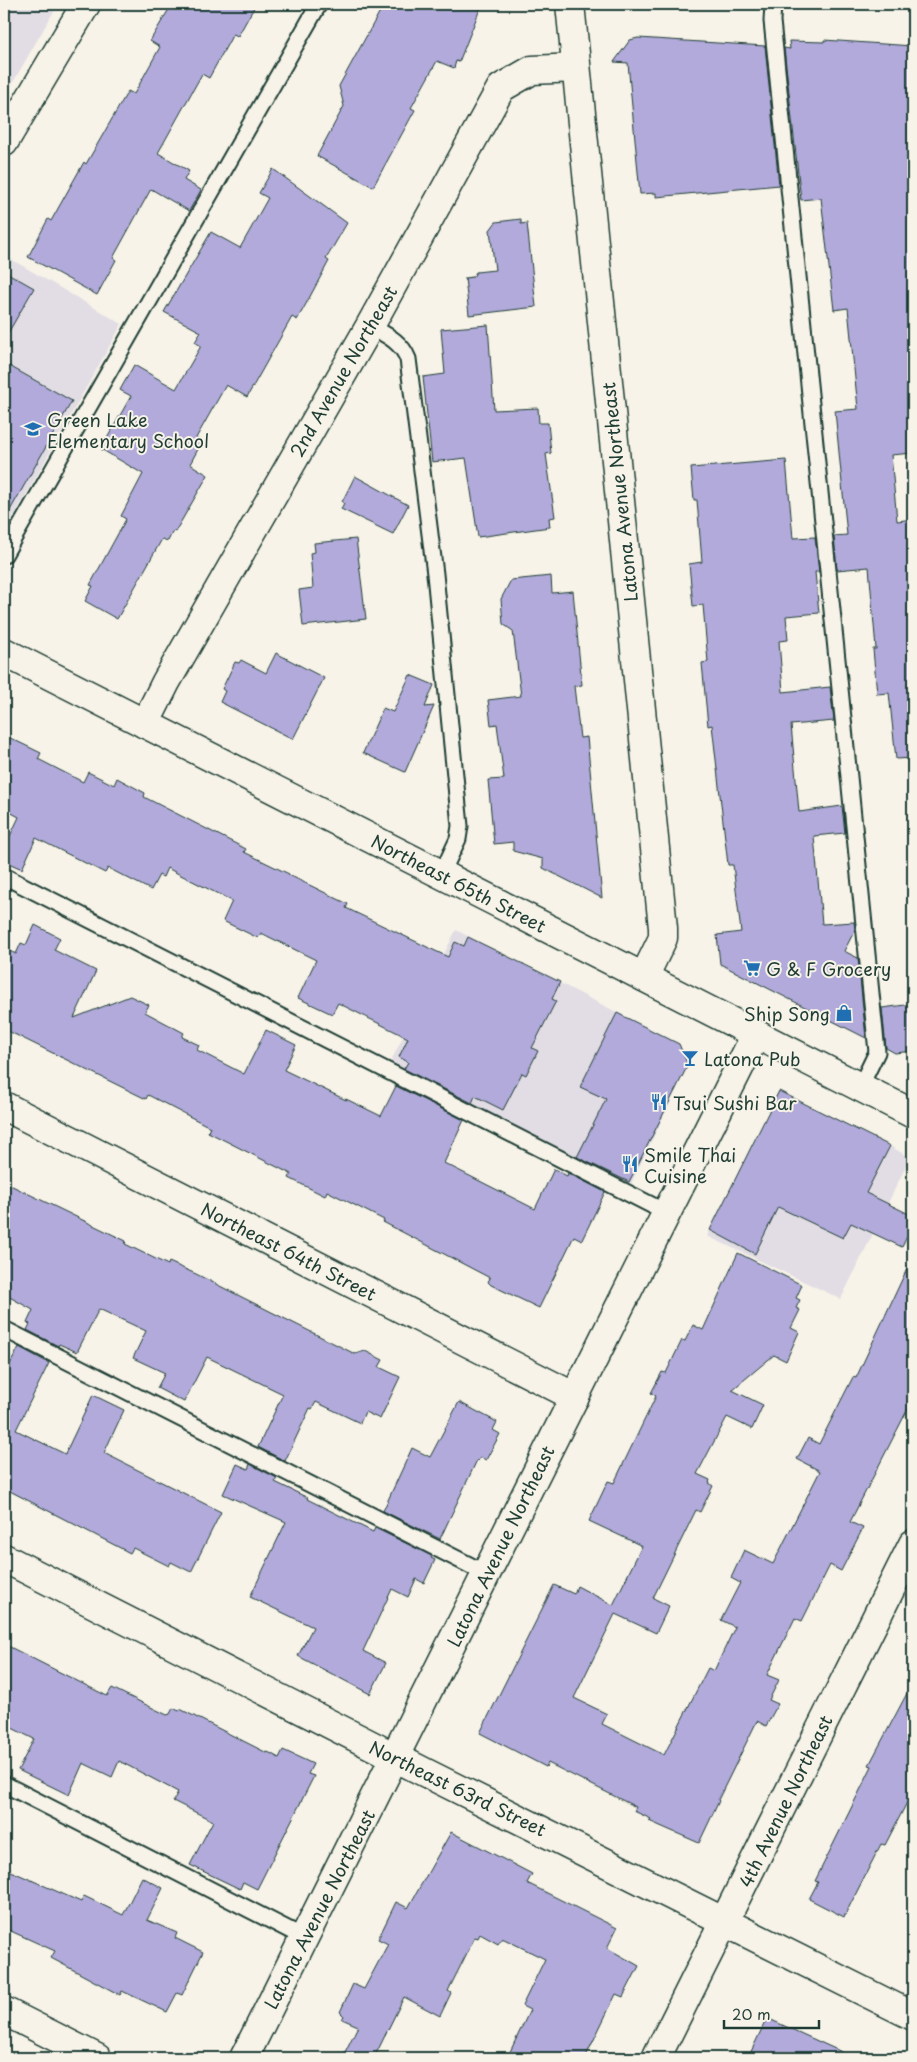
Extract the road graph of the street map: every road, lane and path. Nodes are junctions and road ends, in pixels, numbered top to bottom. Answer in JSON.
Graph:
{"nodes":[{"id":1,"x":86,"y":4,"type":"edge"},
{"id":2,"x":319,"y":4,"type":"edge"},
{"id":3,"x":570,"y":4,"type":"edge"},
{"id":4,"x":773,"y":4,"type":"edge"},
{"id":5,"x":576,"y":68,"type":"junction"},
{"id":6,"x":4,"y":142,"type":"edge"},
{"id":7,"x":370,"y":326,"type":"junction"},
{"id":8,"x":4,"y":555,"type":"edge"},
{"id":9,"x":4,"y":652,"type":"edge"},
{"id":10,"x":145,"y":724,"type":"junction"},
{"id":11,"x":442,"y":873,"type":"junction"},
{"id":12,"x":4,"y":876,"type":"edge"},
{"id":13,"x":644,"y":977,"type":"junction"},
{"id":14,"x":756,"y":1034,"type":"junction"},
{"id":15,"x":860,"y":1086,"type":"junction"},
{"id":16,"x":4,"y":1106,"type":"edge"},
{"id":17,"x":913,"y":1114,"type":"edge"},
{"id":18,"x":667,"y":1212,"type":"junction"},
{"id":19,"x":4,"y":1329,"type":"edge"},
{"id":20,"x":575,"y":1397,"type":"junction"},
{"id":21,"x":913,"y":1544,"type":"edge"},
{"id":22,"x":4,"y":1558,"type":"edge"},
{"id":23,"x":487,"y":1574,"type":"junction"},
{"id":24,"x":395,"y":1757,"type":"junction"},
{"id":25,"x":4,"y":1784,"type":"edge"},
{"id":26,"x":725,"y":1921,"type":"junction"},
{"id":27,"x":305,"y":1938,"type":"junction"},
{"id":28,"x":4,"y":2011,"type":"edge"},
{"id":29,"x":913,"y":2016,"type":"edge"},
{"id":30,"x":97,"y":2058,"type":"edge"},
{"id":31,"x":244,"y":2058,"type":"edge"},
{"id":32,"x":656,"y":2058,"type":"edge"}],
"edges":[{"from":1,"to":6,"type":"street"},
{"from":2,"to":8,"type":"lane"},
{"from":3,"to":5,"type":"street","name":"Latona Avenue Northeast"},
{"from":4,"to":15,"type":"lane"},
{"from":5,"to":7,"type":"street","name":"2nd Avenue Northeast"},
{"from":5,"to":13,"type":"street","name":"Latona Avenue Northeast"},
{"from":7,"to":10,"type":"street","name":"2nd Avenue Northeast"},
{"from":7,"to":11,"type":"lane"},
{"from":9,"to":10,"type":"street","name":"Northeast 65th Street"},
{"from":10,"to":11,"type":"street","name":"Northeast 65th Street"},
{"from":11,"to":13,"type":"street","name":"Northeast 65th Street"},
{"from":12,"to":18,"type":"lane"},
{"from":13,"to":14,"type":"street","name":"Northeast 65th Street"},
{"from":14,"to":15,"type":"street","name":"Northeast 65th Street"},
{"from":14,"to":18,"type":"street","name":"Latona Avenue Northeast"},
{"from":15,"to":17,"type":"street","name":"Northeast 65th Street"},
{"from":16,"to":20,"type":"street","name":"Northeast 64th Street"},
{"from":18,"to":20,"type":"street","name":"Latona Avenue Northeast"},
{"from":19,"to":23,"type":"lane"},
{"from":20,"to":23,"type":"street","name":"Latona Avenue Northeast"},
{"from":21,"to":26,"type":"street","name":"4th Avenue Northeast"},
{"from":22,"to":24,"type":"street","name":"Northeast 63rd Street"},
{"from":23,"to":24,"type":"street","name":"Latona Avenue Northeast"},
{"from":24,"to":26,"type":"street","name":"Northeast 63rd Street"},
{"from":24,"to":27,"type":"street","name":"Latona Avenue Northeast"},
{"from":25,"to":27,"type":"lane"},
{"from":26,"to":29,"type":"street","name":"Northeast 63rd Street"},
{"from":26,"to":32,"type":"street","name":"4th Avenue Northeast"},
{"from":27,"to":31,"type":"street","name":"Latona Avenue Northeast"},
{"from":28,"to":30,"type":"street"}]}
